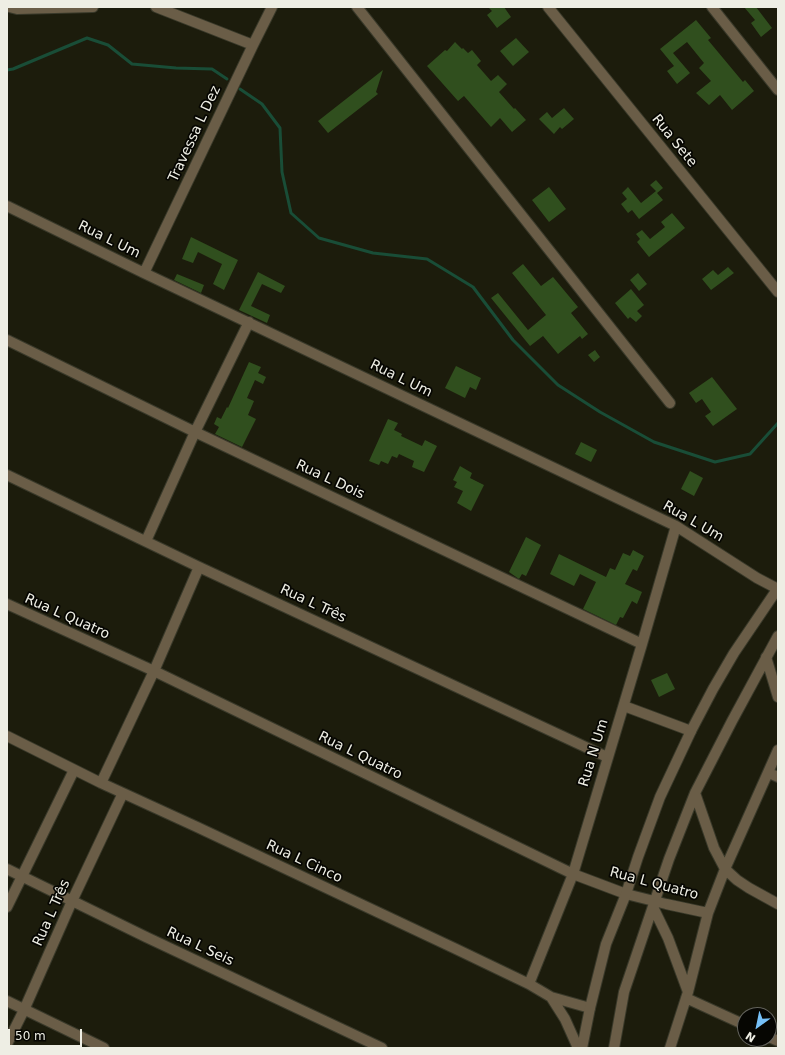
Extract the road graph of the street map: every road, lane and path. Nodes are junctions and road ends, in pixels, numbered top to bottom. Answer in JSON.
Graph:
{"nodes":[{"id":1,"x":9,"y":7,"type":"edge"},
{"id":2,"x":93,"y":7,"type":"edge"},
{"id":3,"x":156,"y":7,"type":"edge"},
{"id":4,"x":272,"y":7,"type":"edge"},
{"id":5,"x":357,"y":7,"type":"edge"},
{"id":6,"x":548,"y":7,"type":"edge"},
{"id":7,"x":712,"y":7,"type":"edge"},
{"id":8,"x":253,"y":44,"type":"junction"},
{"id":9,"x":778,"y":90,"type":"edge"},
{"id":10,"x":7,"y":206,"type":"edge"},
{"id":11,"x":144,"y":273,"type":"junction"},
{"id":12,"x":778,"y":292,"type":"edge"},
{"id":13,"x":248,"y":322,"type":"junction"},
{"id":14,"x":7,"y":340,"type":"edge"},
{"id":15,"x":670,"y":403,"type":"dead end"},
{"id":16,"x":195,"y":432,"type":"junction"},
{"id":17,"x":7,"y":475,"type":"edge"},
{"id":18,"x":676,"y":526,"type":"junction"},
{"id":19,"x":146,"y":540,"type":"junction"},
{"id":20,"x":199,"y":567,"type":"junction"},
{"id":21,"x":778,"y":588,"type":"edge"},
{"id":22,"x":7,"y":604,"type":"edge"},
{"id":23,"x":778,"y":637,"type":"edge"},
{"id":24,"x":642,"y":644,"type":"junction"},
{"id":25,"x":766,"y":657,"type":"junction"},
{"id":26,"x":154,"y":671,"type":"junction"},
{"id":27,"x":778,"y":697,"type":"edge"},
{"id":28,"x":624,"y":706,"type":"junction"},
{"id":29,"x":691,"y":730,"type":"junction"},
{"id":30,"x":7,"y":736,"type":"edge"},
{"id":31,"x":778,"y":750,"type":"edge"},
{"id":32,"x":607,"y":757,"type":"junction"},
{"id":33,"x":74,"y":770,"type":"junction"},
{"id":34,"x":768,"y":773,"type":"junction"},
{"id":35,"x":778,"y":777,"type":"edge"},
{"id":36,"x":101,"y":783,"type":"junction"},
{"id":37,"x":123,"y":793,"type":"junction"},
{"id":38,"x":696,"y":793,"type":"junction"},
{"id":39,"x":7,"y":869,"type":"edge"},
{"id":40,"x":725,"y":869,"type":"junction"},
{"id":41,"x":573,"y":874,"type":"junction"},
{"id":42,"x":23,"y":877,"type":"junction"},
{"id":43,"x":626,"y":894,"type":"junction"},
{"id":44,"x":72,"y":901,"type":"junction"},
{"id":45,"x":654,"y":904,"type":"junction"},
{"id":46,"x":778,"y":904,"type":"edge"},
{"id":47,"x":7,"y":907,"type":"edge"},
{"id":48,"x":708,"y":912,"type":"junction"},
{"id":49,"x":529,"y":984,"type":"junction"},
{"id":50,"x":687,"y":995,"type":"junction"},
{"id":51,"x":551,"y":997,"type":"junction"},
{"id":52,"x":7,"y":1001,"type":"edge"},
{"id":53,"x":590,"y":1008,"type":"junction"},
{"id":54,"x":24,"y":1010,"type":"junction"},
{"id":55,"x":737,"y":1021,"type":"edge"},
{"id":56,"x":7,"y":1044,"type":"edge"},
{"id":57,"x":104,"y":1048,"type":"edge"},
{"id":58,"x":382,"y":1048,"type":"edge"},
{"id":59,"x":578,"y":1048,"type":"edge"},
{"id":60,"x":582,"y":1048,"type":"edge"},
{"id":61,"x":614,"y":1048,"type":"edge"},
{"id":62,"x":670,"y":1048,"type":"edge"}],
"edges":[{"from":1,"to":2,"type":"street"},
{"from":3,"to":8,"type":"street"},
{"from":4,"to":8,"type":"street","name":"Travessa L Dez"},
{"from":5,"to":15,"type":"street"},
{"from":6,"to":12,"type":"street","name":"Rua Sete"},
{"from":7,"to":9,"type":"street"},
{"from":8,"to":11,"type":"street","name":"Travessa L Dez"},
{"from":10,"to":11,"type":"street","name":"Rua L Um"},
{"from":11,"to":13,"type":"street","name":"Rua L Um"},
{"from":13,"to":16,"type":"street"},
{"from":13,"to":18,"type":"street","name":"Rua L Um"},
{"from":14,"to":16,"type":"street","name":"Rua L Dois"},
{"from":16,"to":19,"type":"street"},
{"from":16,"to":24,"type":"street","name":"Rua L Dois"},
{"from":17,"to":19,"type":"street","name":"Rua L Três"},
{"from":18,"to":21,"type":"street","name":"Rua L Um"},
{"from":18,"to":24,"type":"street","name":"Rua N Um"},
{"from":19,"to":20,"type":"street","name":"Rua L Três"},
{"from":20,"to":26,"type":"street"},
{"from":20,"to":32,"type":"street","name":"Rua L Três"},
{"from":21,"to":29,"type":"street"},
{"from":22,"to":26,"type":"street","name":"Rua L Quatro"},
{"from":23,"to":25,"type":"street"},
{"from":24,"to":28,"type":"street","name":"Rua N Um"},
{"from":25,"to":27,"type":"street"},
{"from":25,"to":38,"type":"street"},
{"from":26,"to":36,"type":"street"},
{"from":26,"to":41,"type":"street","name":"Rua L Quatro"},
{"from":28,"to":29,"type":"street"},
{"from":28,"to":32,"type":"street","name":"Rua N Um"},
{"from":29,"to":43,"type":"street"},
{"from":30,"to":33,"type":"street","name":"Rua L Cinco"},
{"from":31,"to":34,"type":"street"},
{"from":32,"to":41,"type":"street","name":"Rua N Um"},
{"from":33,"to":36,"type":"street","name":"Rua L Cinco"},
{"from":33,"to":42,"type":"street"},
{"from":34,"to":35,"type":"street"},
{"from":34,"to":40,"type":"street"},
{"from":36,"to":37,"type":"street","name":"Rua L Cinco"},
{"from":37,"to":44,"type":"street","name":"Rua L Três"},
{"from":37,"to":49,"type":"street","name":"Rua L Cinco"},
{"from":38,"to":40,"type":"street"},
{"from":38,"to":45,"type":"street"},
{"from":39,"to":42,"type":"street","name":"Rua L Seis"},
{"from":40,"to":46,"type":"street"},
{"from":40,"to":48,"type":"street"},
{"from":41,"to":43,"type":"street","name":"Rua L Quatro"},
{"from":41,"to":49,"type":"street","name":"Rua N Um"},
{"from":42,"to":44,"type":"street","name":"Rua L Seis"},
{"from":42,"to":47,"type":"street"},
{"from":43,"to":45,"type":"street","name":"Rua L Quatro"},
{"from":43,"to":53,"type":"street"},
{"from":44,"to":54,"type":"street","name":"Rua L Três"},
{"from":44,"to":58,"type":"street","name":"Rua L Seis"},
{"from":45,"to":48,"type":"street","name":"Rua L Quatro"},
{"from":45,"to":50,"type":"street"},
{"from":45,"to":61,"type":"street"},
{"from":48,"to":50,"type":"street"},
{"from":49,"to":51,"type":"street","name":"Rua L Cinco"},
{"from":50,"to":55,"type":"street"},
{"from":50,"to":62,"type":"street"},
{"from":51,"to":53,"type":"street","name":"Rua L Cinco"},
{"from":51,"to":59,"type":"street"},
{"from":52,"to":54,"type":"street"},
{"from":53,"to":60,"type":"street"},
{"from":54,"to":56,"type":"street","name":"Rua L Três"},
{"from":54,"to":57,"type":"street"}]}
